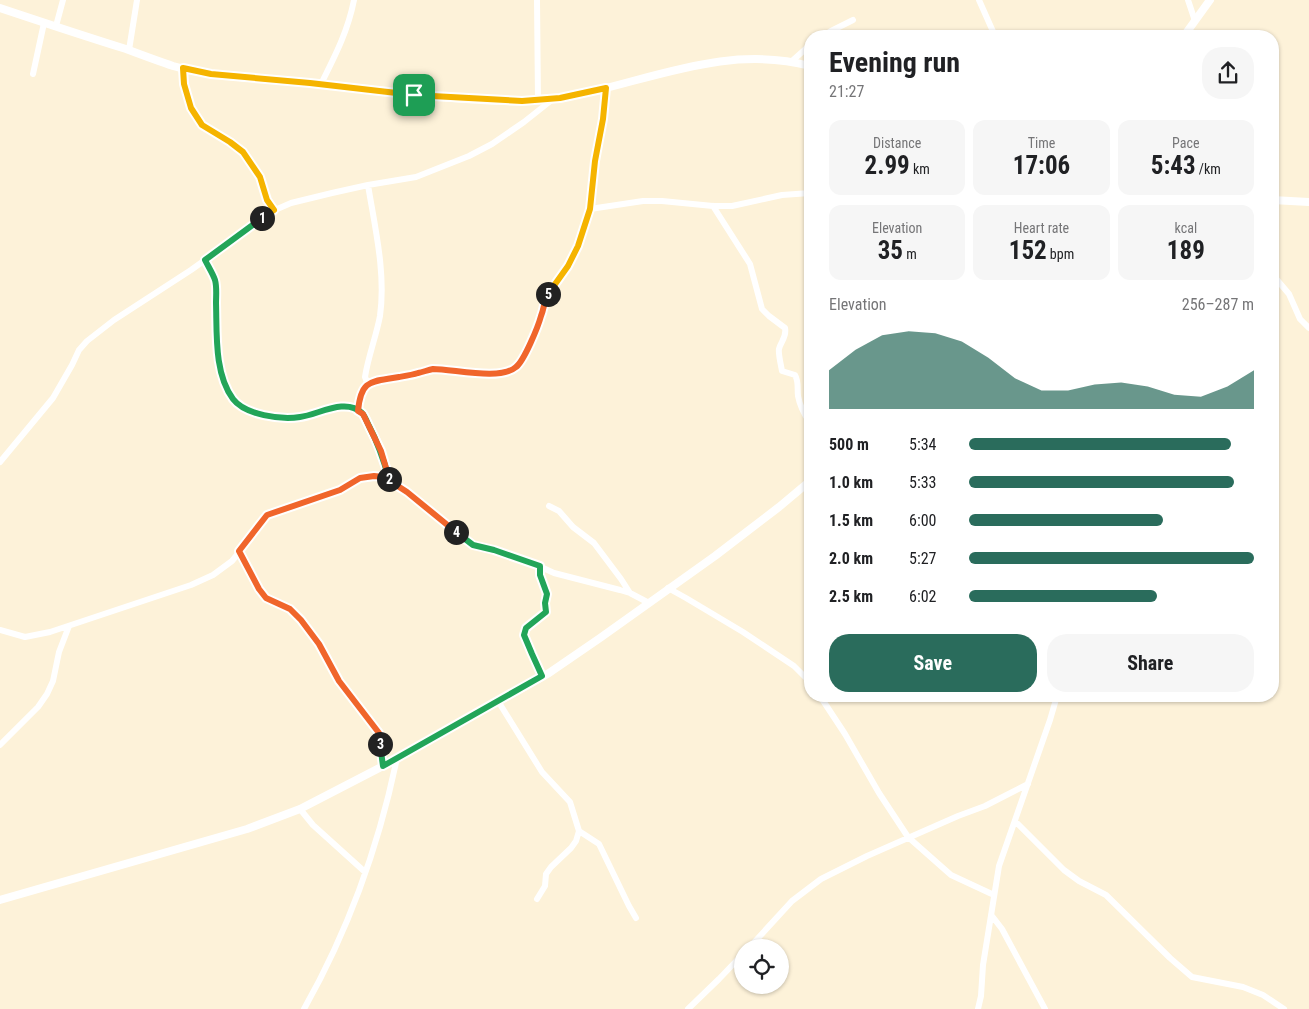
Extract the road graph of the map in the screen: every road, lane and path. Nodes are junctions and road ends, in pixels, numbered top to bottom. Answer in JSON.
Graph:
{"nodes":[{"id":1,"x":63,"y":0,"type":"edge"},
{"id":2,"x":136,"y":0,"type":"edge"},
{"id":3,"x":354,"y":0,"type":"edge"},
{"id":4,"x":538,"y":0,"type":"edge"},
{"id":5,"x":979,"y":0,"type":"edge"},
{"id":6,"x":1188,"y":0,"type":"edge"},
{"id":7,"x":1210,"y":0,"type":"edge"},
{"id":8,"x":0,"y":8,"type":"edge"},
{"id":9,"x":853,"y":20,"type":"dead end"},
{"id":10,"x":1195,"y":21,"type":"junction"},
{"id":11,"x":44,"y":23,"type":"junction"},
{"id":12,"x":56,"y":26,"type":"junction"},
{"id":13,"x":833,"y":30,"type":"edge"},
{"id":14,"x":992,"y":30,"type":"edge"},
{"id":15,"x":1188,"y":30,"type":"edge"},
{"id":16,"x":129,"y":50,"type":"junction"},
{"id":17,"x":804,"y":50,"type":"edge"},
{"id":18,"x":792,"y":61,"type":"junction"},
{"id":19,"x":804,"y":64,"type":"edge"},
{"id":20,"x":183,"y":68,"type":"junction"},
{"id":21,"x":32,"y":74,"type":"dead end"},
{"id":22,"x":321,"y":84,"type":"junction"},
{"id":23,"x":606,"y":88,"type":"junction"},
{"id":24,"x":554,"y":99,"type":"junction"},
{"id":25,"x":538,"y":100,"type":"junction"},
{"id":26,"x":368,"y":185,"type":"junction"},
{"id":27,"x":804,"y":193,"type":"edge"},
{"id":28,"x":1279,"y":200,"type":"edge"},
{"id":29,"x":1309,"y":202,"type":"edge"},
{"id":30,"x":713,"y":206,"type":"junction"},
{"id":31,"x":590,"y":209,"type":"junction"},
{"id":32,"x":274,"y":210,"type":"junction"},
{"id":33,"x":205,"y":260,"type":"junction"},
{"id":34,"x":1279,"y":282,"type":"edge"},
{"id":35,"x":1309,"y":328,"type":"edge"},
{"id":36,"x":368,"y":384,"type":"junction"},
{"id":37,"x":360,"y":396,"type":"junction"},
{"id":38,"x":347,"y":407,"type":"junction"},
{"id":39,"x":358,"y":411,"type":"junction"},
{"id":40,"x":804,"y":414,"type":"edge"},
{"id":41,"x":0,"y":462,"type":"edge"},
{"id":42,"x":390,"y":481,"type":"junction"},
{"id":43,"x":804,"y":486,"type":"edge"},
{"id":44,"x":549,"y":506,"type":"dead end"},
{"id":45,"x":239,"y":551,"type":"junction"},
{"id":46,"x":540,"y":566,"type":"junction"},
{"id":47,"x":668,"y":588,"type":"junction"},
{"id":48,"x":630,"y":593,"type":"junction"},
{"id":49,"x":649,"y":603,"type":"junction"},
{"id":50,"x":69,"y":626,"type":"junction"},
{"id":51,"x":0,"y":630,"type":"edge"},
{"id":52,"x":804,"y":675,"type":"edge"},
{"id":53,"x":542,"y":676,"type":"junction"},
{"id":54,"x":498,"y":701,"type":"junction"},
{"id":55,"x":824,"y":702,"type":"edge"},
{"id":56,"x":1055,"y":702,"type":"edge"},
{"id":57,"x":0,"y":746,"type":"edge"},
{"id":58,"x":397,"y":758,"type":"junction"},
{"id":59,"x":383,"y":766,"type":"junction"},
{"id":60,"x":1028,"y":784,"type":"junction"},
{"id":61,"x":300,"y":808,"type":"junction"},
{"id":62,"x":1015,"y":821,"type":"junction"},
{"id":63,"x":579,"y":831,"type":"junction"},
{"id":64,"x":908,"y":837,"type":"junction"},
{"id":65,"x":365,"y":872,"type":"junction"},
{"id":66,"x":994,"y":895,"type":"junction"},
{"id":67,"x":537,"y":899,"type":"dead end"},
{"id":68,"x":0,"y":900,"type":"edge"},
{"id":69,"x":992,"y":916,"type":"junction"},
{"id":70,"x":636,"y":918,"type":"dead end"},
{"id":71,"x":757,"y":939,"type":"edge"},
{"id":72,"x":734,"y":963,"type":"edge"},
{"id":73,"x":304,"y":1009,"type":"edge"},
{"id":74,"x":688,"y":1009,"type":"edge"},
{"id":75,"x":978,"y":1009,"type":"edge"},
{"id":76,"x":1045,"y":1009,"type":"edge"},
{"id":77,"x":1284,"y":1009,"type":"edge"}],
"edges":[{"from":1,"to":12,"type":"street"},
{"from":2,"to":16,"type":"street"},
{"from":3,"to":22,"type":"street"},
{"from":4,"to":25,"type":"street"},
{"from":5,"to":14,"type":"street"},
{"from":6,"to":10,"type":"street"},
{"from":7,"to":10,"type":"street"},
{"from":8,"to":11,"type":"street"},
{"from":9,"to":13,"type":"street"},
{"from":10,"to":15,"type":"street"},
{"from":11,"to":12,"type":"street"},
{"from":11,"to":21,"type":"street"},
{"from":12,"to":16,"type":"street"},
{"from":16,"to":20,"type":"street"},
{"from":17,"to":18,"type":"street"},
{"from":18,"to":19,"type":"street"},
{"from":18,"to":23,"type":"street"},
{"from":20,"to":22,"type":"street"},
{"from":20,"to":32,"type":"street"},
{"from":22,"to":25,"type":"street"},
{"from":23,"to":24,"type":"street"},
{"from":23,"to":31,"type":"street"},
{"from":24,"to":25,"type":"street"},
{"from":24,"to":26,"type":"street"},
{"from":26,"to":32,"type":"street"},
{"from":26,"to":36,"type":"street"},
{"from":27,"to":30,"type":"street"},
{"from":28,"to":29,"type":"street"},
{"from":30,"to":31,"type":"street"},
{"from":30,"to":40,"type":"street"},
{"from":31,"to":36,"type":"street"},
{"from":32,"to":33,"type":"street"},
{"from":33,"to":38,"type":"street"},
{"from":33,"to":41,"type":"street"},
{"from":34,"to":35,"type":"street"},
{"from":36,"to":37,"type":"street"},
{"from":37,"to":38,"type":"street"},
{"from":37,"to":39,"type":"street"},
{"from":38,"to":39,"type":"street"},
{"from":39,"to":42,"type":"street"},
{"from":42,"to":45,"type":"street"},
{"from":42,"to":46,"type":"street"},
{"from":43,"to":47,"type":"street"},
{"from":44,"to":48,"type":"street"},
{"from":45,"to":50,"type":"street"},
{"from":45,"to":59,"type":"street"},
{"from":46,"to":48,"type":"street"},
{"from":46,"to":53,"type":"street"},
{"from":47,"to":49,"type":"street"},
{"from":47,"to":52,"type":"street"},
{"from":48,"to":49,"type":"street"},
{"from":49,"to":53,"type":"street"},
{"from":50,"to":51,"type":"street"},
{"from":50,"to":57,"type":"street"},
{"from":53,"to":54,"type":"street"},
{"from":54,"to":58,"type":"street"},
{"from":54,"to":63,"type":"street"},
{"from":55,"to":64,"type":"street"},
{"from":56,"to":60,"type":"street"},
{"from":58,"to":59,"type":"street"},
{"from":58,"to":65,"type":"street"},
{"from":59,"to":61,"type":"street"},
{"from":60,"to":62,"type":"street"},
{"from":60,"to":64,"type":"street"},
{"from":61,"to":65,"type":"street"},
{"from":61,"to":68,"type":"street"},
{"from":62,"to":66,"type":"street"},
{"from":62,"to":77,"type":"street"},
{"from":63,"to":67,"type":"street"},
{"from":63,"to":70,"type":"street"},
{"from":64,"to":66,"type":"street"},
{"from":64,"to":71,"type":"street"},
{"from":65,"to":73,"type":"street"},
{"from":66,"to":69,"type":"street"},
{"from":69,"to":75,"type":"street"},
{"from":69,"to":76,"type":"street"},
{"from":72,"to":74,"type":"street"}]}
